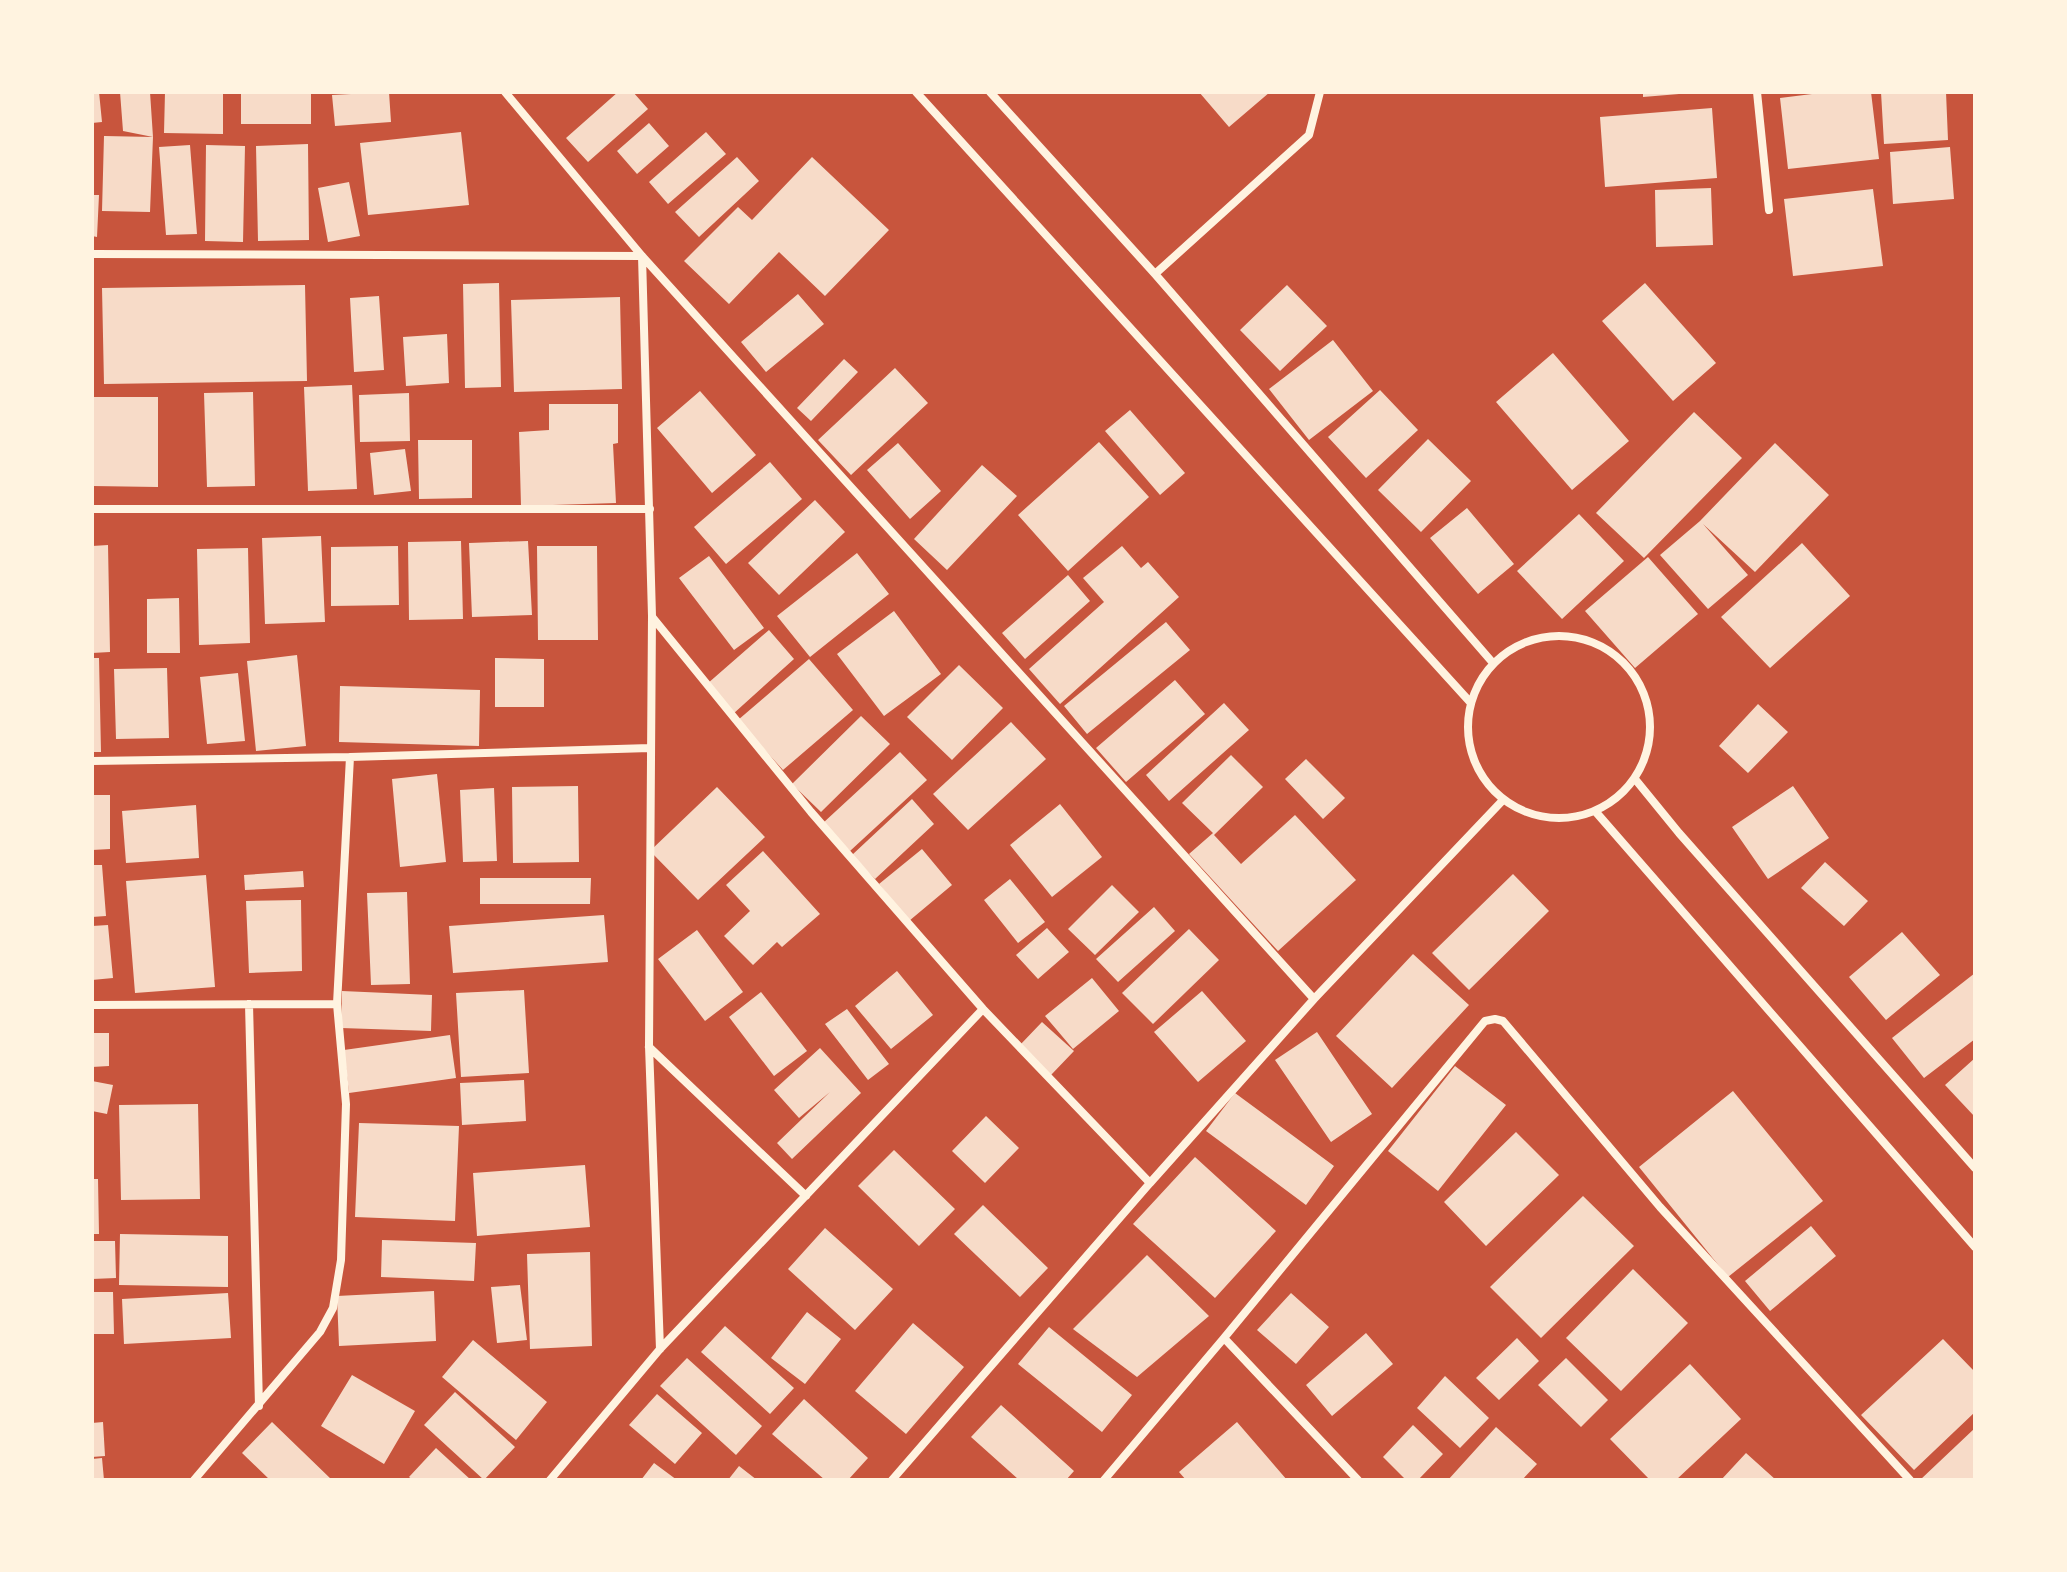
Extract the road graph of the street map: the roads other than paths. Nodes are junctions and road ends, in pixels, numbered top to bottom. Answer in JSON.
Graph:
{"nodes":[{"id":1,"x":505,"y":92,"type":"edge"},
{"id":2,"x":916,"y":92,"type":"edge"},
{"id":3,"x":990,"y":92,"type":"edge"},
{"id":4,"x":1320,"y":92,"type":"edge"},
{"id":5,"x":1757,"y":92,"type":"edge"},
{"id":6,"x":1769,"y":210,"type":"dead end"},
{"id":7,"x":92,"y":254,"type":"edge"},
{"id":8,"x":642,"y":256,"type":"junction"},
{"id":9,"x":1155,"y":274,"type":"junction"},
{"id":10,"x":92,"y":509,"type":"edge"},
{"id":11,"x":650,"y":509,"type":"junction"},
{"id":12,"x":652,"y":616,"type":"junction"},
{"id":13,"x":1493,"y":663,"type":"junction"},
{"id":14,"x":1470,"y":702,"type":"junction"},
{"id":15,"x":650,"y":748,"type":"junction"},
{"id":16,"x":350,"y":757,"type":"junction"},
{"id":17,"x":92,"y":761,"type":"edge"},
{"id":18,"x":1635,"y":779,"type":"junction"},
{"id":19,"x":1503,"y":800,"type":"junction"},
{"id":20,"x":1595,"y":811,"type":"junction"},
{"id":21,"x":1314,"y":999,"type":"junction"},
{"id":22,"x":249,"y":1004,"type":"junction"},
{"id":23,"x":337,"y":1004,"type":"junction"},
{"id":24,"x":92,"y":1005,"type":"edge"},
{"id":25,"x":983,"y":1009,"type":"junction"},
{"id":26,"x":649,"y":1046,"type":"junction"},
{"id":27,"x":1975,"y":1168,"type":"edge"},
{"id":28,"x":1150,"y":1183,"type":"junction"},
{"id":29,"x":806,"y":1196,"type":"junction"},
{"id":30,"x":1975,"y":1247,"type":"edge"},
{"id":31,"x":1224,"y":1338,"type":"junction"},
{"id":32,"x":660,"y":1349,"type":"junction"},
{"id":33,"x":259,"y":1406,"type":"junction"},
{"id":34,"x":194,"y":1480,"type":"edge"},
{"id":35,"x":550,"y":1480,"type":"edge"},
{"id":36,"x":892,"y":1480,"type":"edge"},
{"id":37,"x":1104,"y":1480,"type":"edge"},
{"id":38,"x":1358,"y":1480,"type":"edge"},
{"id":39,"x":1910,"y":1480,"type":"edge"}],
"edges":[{"from":1,"to":8,"type":"street"},
{"from":2,"to":14,"type":"street"},
{"from":3,"to":9,"type":"street"},
{"from":4,"to":9,"type":"street"},
{"from":5,"to":6,"type":"street"},
{"from":7,"to":8,"type":"street"},
{"from":8,"to":11,"type":"street"},
{"from":8,"to":21,"type":"street"},
{"from":9,"to":13,"type":"street"},
{"from":10,"to":11,"type":"street"},
{"from":11,"to":12,"type":"street"},
{"from":12,"to":15,"type":"street"},
{"from":12,"to":25,"type":"street"},
{"from":13,"to":14,"type":"street"},
{"from":13,"to":18,"type":"street"},
{"from":14,"to":19,"type":"street"},
{"from":15,"to":16,"type":"street"},
{"from":15,"to":26,"type":"street"},
{"from":16,"to":17,"type":"street"},
{"from":16,"to":23,"type":"street"},
{"from":18,"to":20,"type":"street"},
{"from":18,"to":27,"type":"street"},
{"from":19,"to":20,"type":"street"},
{"from":19,"to":21,"type":"street"},
{"from":20,"to":30,"type":"street"},
{"from":21,"to":28,"type":"street"},
{"from":22,"to":23,"type":"street"},
{"from":22,"to":24,"type":"street"},
{"from":22,"to":33,"type":"street"},
{"from":23,"to":33,"type":"street"},
{"from":25,"to":28,"type":"street"},
{"from":25,"to":29,"type":"street"},
{"from":26,"to":29,"type":"street"},
{"from":26,"to":32,"type":"street"},
{"from":28,"to":36,"type":"street"},
{"from":29,"to":32,"type":"street"},
{"from":31,"to":37,"type":"street"},
{"from":31,"to":38,"type":"street"},
{"from":31,"to":39,"type":"street"},
{"from":32,"to":35,"type":"street"},
{"from":33,"to":34,"type":"street"}]}
